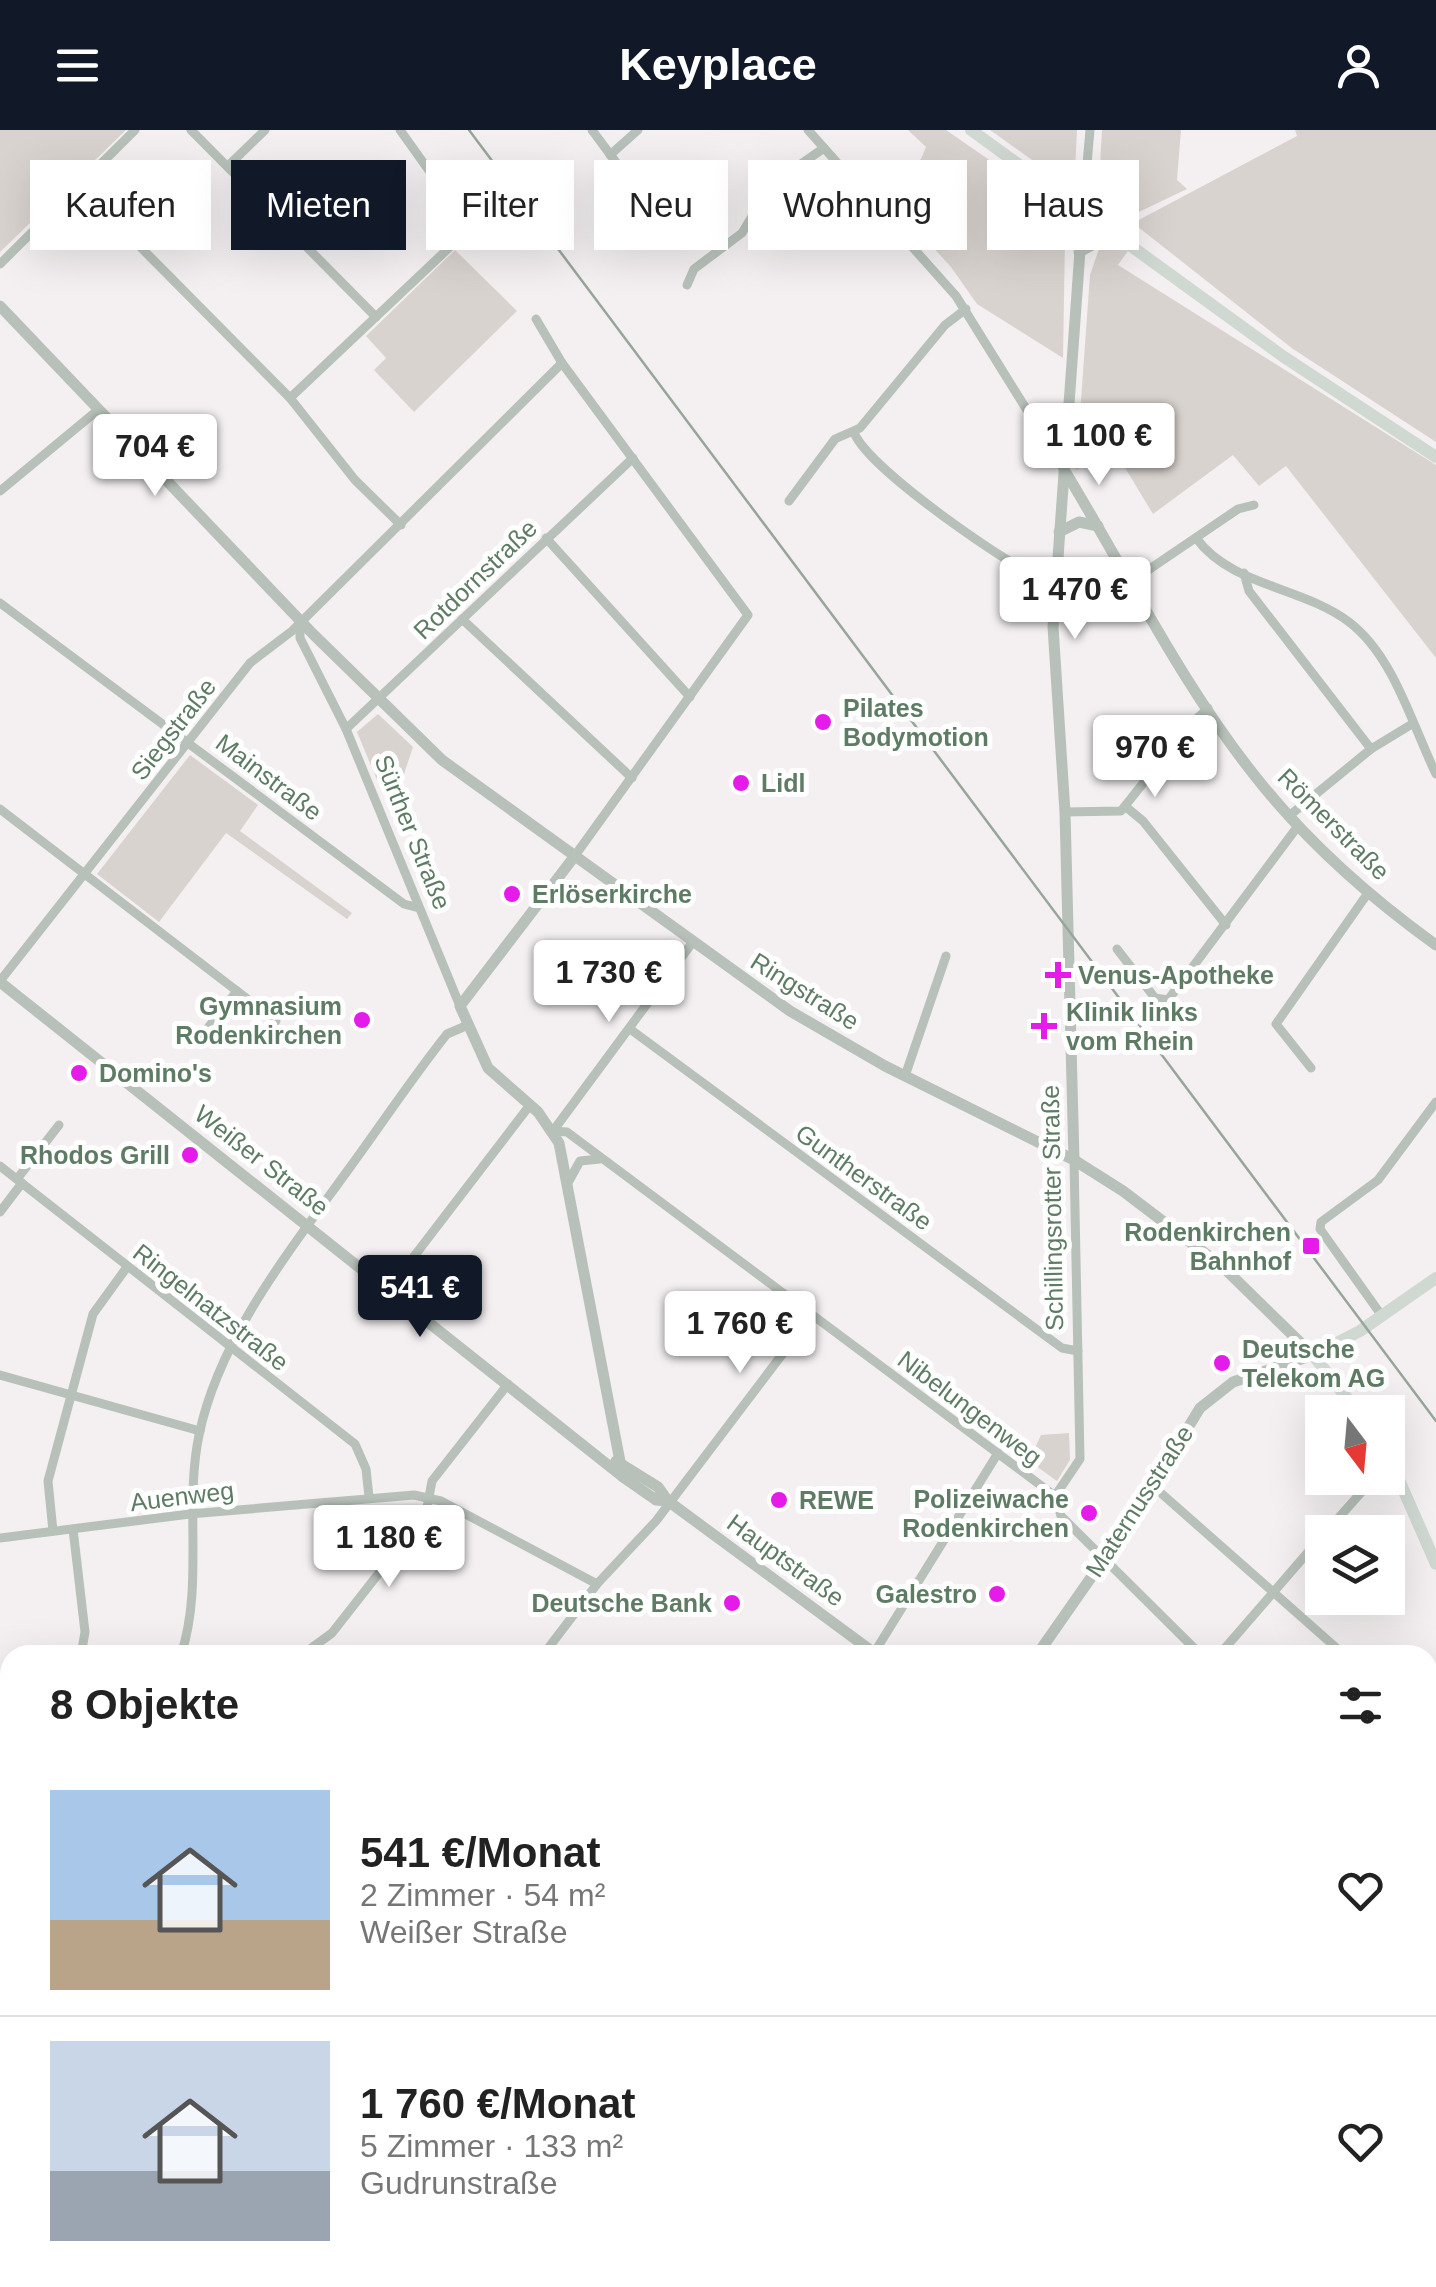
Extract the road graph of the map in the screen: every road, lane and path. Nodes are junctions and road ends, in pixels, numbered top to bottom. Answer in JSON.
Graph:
{"nodes":[{"id":1,"x":135,"y":130,"type":"edge"},
{"id":2,"x":191,"y":130,"type":"edge"},
{"id":3,"x":265,"y":130,"type":"edge"},
{"id":4,"x":400,"y":130,"type":"edge"},
{"id":5,"x":592,"y":130,"type":"edge"},
{"id":6,"x":638,"y":130,"type":"edge"},
{"id":7,"x":808,"y":130,"type":"edge"},
{"id":8,"x":972,"y":130,"type":"edge"},
{"id":9,"x":1090,"y":130,"type":"edge"},
{"id":10,"x":824,"y":148,"type":"junction"},
{"id":11,"x":610,"y":155,"type":"junction"},
{"id":12,"x":105,"y":160,"type":"edge"},
{"id":13,"x":614,"y":160,"type":"edge"},
{"id":14,"x":1014,"y":160,"type":"edge"},
{"id":15,"x":1087,"y":160,"type":"edge"},
{"id":16,"x":228,"y":166,"type":"junction"},
{"id":17,"x":30,"y":234,"type":"edge"},
{"id":18,"x":144,"y":250,"type":"edge"},
{"id":19,"x":1083,"y":250,"type":"edge"},
{"id":20,"x":1138,"y":250,"type":"edge"},
{"id":21,"x":1079,"y":252,"type":"joint"},
{"id":22,"x":685,"y":258,"type":"dead end"},
{"id":23,"x":0,"y":264,"type":"edge"},
{"id":24,"x":694,"y":269,"type":"junction"},
{"id":25,"x":687,"y":284,"type":"dead end"},
{"id":26,"x":0,"y":306,"type":"edge"},
{"id":27,"x":966,"y":309,"type":"junction"},
{"id":28,"x":376,"y":317,"type":"junction"},
{"id":29,"x":536,"y":319,"type":"dead end"},
{"id":30,"x":562,"y":363,"type":"junction"},
{"id":31,"x":290,"y":398,"type":"junction"},
{"id":32,"x":98,"y":410,"type":"junction"},
{"id":33,"x":854,"y":432,"type":"junction"},
{"id":34,"x":1068,"y":433,"type":"junction"},
{"id":35,"x":1044,"y":437,"type":"junction"},
{"id":36,"x":632,"y":458,"type":"junction"},
{"id":37,"x":1436,"y":458,"type":"edge"},
{"id":38,"x":1064,"y":471,"type":"junction"},
{"id":39,"x":0,"y":491,"type":"edge"},
{"id":40,"x":796,"y":492,"type":"junction"},
{"id":41,"x":808,"y":500,"type":"dead end"},
{"id":42,"x":789,"y":501,"type":"dead end"},
{"id":43,"x":1254,"y":505,"type":"dead end"},
{"id":44,"x":400,"y":525,"type":"junction"},
{"id":45,"x":1098,"y":526,"type":"junction"},
{"id":46,"x":1059,"y":532,"type":"junction"},
{"id":47,"x":546,"y":538,"type":"junction"},
{"id":48,"x":1196,"y":538,"type":"junction"},
{"id":49,"x":1244,"y":573,"type":"junction"},
{"id":50,"x":1132,"y":581,"type":"junction"},
{"id":51,"x":1054,"y":586,"type":"junction"},
{"id":52,"x":0,"y":603,"type":"edge"},
{"id":53,"x":462,"y":619,"type":"junction"},
{"id":54,"x":301,"y":621,"type":"junction"},
{"id":55,"x":690,"y":697,"type":"junction"},
{"id":56,"x":378,"y":700,"type":"junction"},
{"id":57,"x":1208,"y":708,"type":"junction"},
{"id":58,"x":1412,"y":724,"type":"junction"},
{"id":59,"x":346,"y":729,"type":"junction"},
{"id":60,"x":189,"y":742,"type":"junction"},
{"id":61,"x":1371,"y":750,"type":"junction"},
{"id":62,"x":1436,"y":774,"type":"edge"},
{"id":63,"x":632,"y":778,"type":"junction"},
{"id":64,"x":1126,"y":807,"type":"junction"},
{"id":65,"x":0,"y":808,"type":"edge"},
{"id":66,"x":1065,"y":812,"type":"junction"},
{"id":67,"x":1293,"y":821,"type":"junction"},
{"id":68,"x":574,"y":857,"type":"junction"},
{"id":69,"x":84,"y":873,"type":"junction"},
{"id":70,"x":1368,"y":893,"type":"junction"},
{"id":71,"x":419,"y":908,"type":"junction"},
{"id":72,"x":1226,"y":925,"type":"junction"},
{"id":73,"x":692,"y":944,"type":"junction"},
{"id":74,"x":1436,"y":945,"type":"edge"},
{"id":75,"x":1117,"y":949,"type":"dead end"},
{"id":76,"x":946,"y":956,"type":"dead end"},
{"id":77,"x":0,"y":982,"type":"edge"},
{"id":78,"x":236,"y":992,"type":"junction"},
{"id":79,"x":460,"y":1006,"type":"junction"},
{"id":80,"x":276,"y":1021,"type":"dead end"},
{"id":81,"x":468,"y":1025,"type":"junction"},
{"id":82,"x":630,"y":1029,"type":"junction"},
{"id":83,"x":203,"y":1034,"type":"dead end"},
{"id":84,"x":1312,"y":1068,"type":"dead end"},
{"id":85,"x":905,"y":1076,"type":"junction"},
{"id":86,"x":1436,"y":1102,"type":"edge"},
{"id":87,"x":530,"y":1105,"type":"junction"},
{"id":88,"x":59,"y":1125,"type":"dead end"},
{"id":89,"x":553,"y":1131,"type":"junction"},
{"id":90,"x":603,"y":1159,"type":"junction"},
{"id":91,"x":1074,"y":1160,"type":"junction"},
{"id":92,"x":0,"y":1166,"type":"edge"},
{"id":93,"x":569,"y":1181,"type":"junction"},
{"id":94,"x":19,"y":1182,"type":"junction"},
{"id":95,"x":0,"y":1212,"type":"edge"},
{"id":96,"x":309,"y":1225,"type":"junction"},
{"id":97,"x":127,"y":1267,"type":"junction"},
{"id":98,"x":1436,"y":1278,"type":"edge"},
{"id":99,"x":389,"y":1289,"type":"junction"},
{"id":100,"x":812,"y":1315,"type":"junction"},
{"id":101,"x":1377,"y":1320,"type":"junction"},
{"id":102,"x":232,"y":1350,"type":"junction"},
{"id":103,"x":1078,"y":1351,"type":"junction"},
{"id":104,"x":1313,"y":1355,"type":"junction"},
{"id":105,"x":0,"y":1376,"type":"edge"},
{"id":106,"x":508,"y":1384,"type":"junction"},
{"id":107,"x":72,"y":1395,"type":"junction"},
{"id":108,"x":1345,"y":1395,"type":"edge"},
{"id":109,"x":200,"y":1430,"type":"junction"},
{"id":110,"x":616,"y":1439,"type":"junction"},
{"id":111,"x":589,"y":1449,"type":"junction"},
{"id":112,"x":998,"y":1453,"type":"junction"},
{"id":113,"x":618,"y":1462,"type":"junction"},
{"id":114,"x":640,"y":1475,"type":"junction"},
{"id":115,"x":623,"y":1477,"type":"junction"},
{"id":116,"x":1153,"y":1486,"type":"junction"},
{"id":117,"x":1359,"y":1495,"type":"edge"},
{"id":118,"x":1404,"y":1495,"type":"edge"},
{"id":119,"x":429,"y":1496,"type":"junction"},
{"id":120,"x":1055,"y":1496,"type":"junction"},
{"id":121,"x":370,"y":1497,"type":"junction"},
{"id":122,"x":668,"y":1501,"type":"junction"},
{"id":123,"x":190,"y":1514,"type":"junction"},
{"id":124,"x":1341,"y":1515,"type":"edge"},
{"id":125,"x":73,"y":1529,"type":"junction"},
{"id":126,"x":54,"y":1531,"type":"junction"},
{"id":127,"x":0,"y":1538,"type":"edge"},
{"id":128,"x":1305,"y":1556,"type":"edge"},
{"id":129,"x":1104,"y":1561,"type":"junction"},
{"id":130,"x":1436,"y":1564,"type":"edge"},
{"id":131,"x":597,"y":1584,"type":"junction"},
{"id":132,"x":1274,"y":1592,"type":"junction"},
{"id":133,"x":82,"y":1645,"type":"edge"},
{"id":134,"x":183,"y":1645,"type":"edge"},
{"id":135,"x":316,"y":1645,"type":"edge"},
{"id":136,"x":551,"y":1645,"type":"edge"},
{"id":137,"x":863,"y":1645,"type":"edge"},
{"id":138,"x":881,"y":1645,"type":"edge"},
{"id":139,"x":1044,"y":1645,"type":"edge"},
{"id":140,"x":1191,"y":1645,"type":"edge"},
{"id":141,"x":1228,"y":1645,"type":"edge"},
{"id":142,"x":1332,"y":1645,"type":"edge"}],
"edges":[{"from":1,"to":12,"type":"street"},
{"from":2,"to":16,"type":"street"},
{"from":3,"to":16,"type":"street"},
{"from":4,"to":28,"type":"street"},
{"from":5,"to":11,"type":"street"},
{"from":6,"to":11,"type":"street"},
{"from":7,"to":10,"type":"street","name":"Römerstraße"},
{"from":8,"to":14,"type":"main road"},
{"from":9,"to":15,"type":"street","name":"Schillingsrotter Straße"},
{"from":10,"to":24,"type":"street"},
{"from":10,"to":27,"type":"street","name":"Römerstraße"},
{"from":11,"to":13,"type":"street"},
{"from":16,"to":28,"type":"street"},
{"from":17,"to":23,"type":"street"},
{"from":18,"to":31,"type":"street"},
{"from":19,"to":21,"type":"street"},
{"from":20,"to":37,"type":"main road"},
{"from":21,"to":34,"type":"street","name":"Schillingsrotter Straße"},
{"from":22,"to":24,"type":"street"},
{"from":24,"to":25,"type":"street"},
{"from":26,"to":32,"type":"street","name":"Sürther Straße"},
{"from":27,"to":33,"type":"street"},
{"from":27,"to":35,"type":"street","name":"Römerstraße"},
{"from":28,"to":31,"type":"street"},
{"from":29,"to":30,"type":"street"},
{"from":30,"to":36,"type":"street"},
{"from":30,"to":44,"type":"street","name":"Siegstraße"},
{"from":31,"to":44,"type":"street"},
{"from":32,"to":39,"type":"street"},
{"from":32,"to":54,"type":"street","name":"Sürther Straße"},
{"from":33,"to":40,"type":"street"},
{"from":33,"to":51,"type":"street"},
{"from":34,"to":35,"type":"street"},
{"from":34,"to":38,"type":"street","name":"Schillingsrotter Straße"},
{"from":35,"to":38,"type":"street","name":"Römerstraße"},
{"from":36,"to":47,"type":"street","name":"Rotdornstraße"},
{"from":36,"to":55,"type":"street"},
{"from":38,"to":45,"type":"street","name":"Römerstraße"},
{"from":38,"to":46,"type":"street","name":"Schillingsrotter Straße"},
{"from":40,"to":41,"type":"street"},
{"from":40,"to":42,"type":"street"},
{"from":43,"to":48,"type":"street"},
{"from":44,"to":54,"type":"street","name":"Siegstraße"},
{"from":45,"to":46,"type":"street"},
{"from":45,"to":50,"type":"street","name":"Römerstraße"},
{"from":46,"to":51,"type":"street","name":"Schillingsrotter Straße"},
{"from":47,"to":53,"type":"street","name":"Rotdornstraße"},
{"from":47,"to":55,"type":"street"},
{"from":48,"to":49,"type":"street"},
{"from":48,"to":50,"type":"street"},
{"from":49,"to":58,"type":"street"},
{"from":49,"to":61,"type":"street"},
{"from":50,"to":57,"type":"street","name":"Römerstraße"},
{"from":51,"to":66,"type":"street","name":"Schillingsrotter Straße"},
{"from":52,"to":60,"type":"street","name":"Mainstraße"},
{"from":53,"to":56,"type":"street","name":"Rotdornstraße"},
{"from":53,"to":63,"type":"street"},
{"from":54,"to":56,"type":"street","name":"Ringstraße"},
{"from":54,"to":59,"type":"street","name":"Sürther Straße"},
{"from":54,"to":60,"type":"street","name":"Siegstraße"},
{"from":55,"to":63,"type":"street"},
{"from":56,"to":59,"type":"street","name":"Rotdornstraße"},
{"from":56,"to":68,"type":"street","name":"Ringstraße"},
{"from":57,"to":64,"type":"street"},
{"from":57,"to":67,"type":"street","name":"Römerstraße"},
{"from":58,"to":61,"type":"street"},
{"from":58,"to":62,"type":"street"},
{"from":59,"to":71,"type":"street","name":"Sürther Straße"},
{"from":60,"to":69,"type":"street","name":"Siegstraße"},
{"from":60,"to":71,"type":"street","name":"Mainstraße"},
{"from":61,"to":67,"type":"street"},
{"from":63,"to":68,"type":"street"},
{"from":64,"to":66,"type":"street"},
{"from":64,"to":72,"type":"street"},
{"from":65,"to":69,"type":"street"},
{"from":66,"to":91,"type":"street","name":"Schillingsrotter Straße"},
{"from":67,"to":70,"type":"street","name":"Römerstraße"},
{"from":67,"to":72,"type":"street"},
{"from":68,"to":73,"type":"street","name":"Ringstraße"},
{"from":68,"to":79,"type":"street"},
{"from":69,"to":77,"type":"street","name":"Siegstraße"},
{"from":69,"to":78,"type":"street"},
{"from":70,"to":74,"type":"street","name":"Römerstraße"},
{"from":70,"to":84,"type":"street"},
{"from":71,"to":79,"type":"street","name":"Sürther Straße"},
{"from":72,"to":75,"type":"street"},
{"from":73,"to":82,"type":"street"},
{"from":73,"to":85,"type":"street","name":"Ringstraße"},
{"from":76,"to":85,"type":"street"},
{"from":77,"to":96,"type":"street","name":"Weißer Straße"},
{"from":78,"to":80,"type":"street"},
{"from":78,"to":83,"type":"street"},
{"from":79,"to":81,"type":"street","name":"Sürther Straße"},
{"from":81,"to":87,"type":"street","name":"Sürther Straße"},
{"from":81,"to":96,"type":"street"},
{"from":82,"to":89,"type":"street"},
{"from":82,"to":103,"type":"street","name":"Guntherstraße"},
{"from":85,"to":91,"type":"street","name":"Ringstraße"},
{"from":86,"to":101,"type":"street"},
{"from":87,"to":89,"type":"street","name":"Sürther Straße"},
{"from":87,"to":99,"type":"street"},
{"from":88,"to":94,"type":"street"},
{"from":89,"to":90,"type":"street","name":"Nibelungenweg"},
{"from":89,"to":93,"type":"street","name":"Sürther Straße"},
{"from":90,"to":93,"type":"street"},
{"from":90,"to":100,"type":"street","name":"Nibelungenweg"},
{"from":91,"to":103,"type":"street","name":"Schillingsrotter Straße"},
{"from":91,"to":104,"type":"street","name":"Ringstraße"},
{"from":92,"to":94,"type":"street","name":"Ringelnatzstraße"},
{"from":93,"to":110,"type":"street","name":"Sürther Straße"},
{"from":94,"to":95,"type":"street"},
{"from":94,"to":97,"type":"street","name":"Ringelnatzstraße"},
{"from":96,"to":99,"type":"street","name":"Weißer Straße"},
{"from":96,"to":102,"type":"street"},
{"from":97,"to":102,"type":"street","name":"Ringelnatzstraße"},
{"from":97,"to":107,"type":"street"},
{"from":98,"to":101,"type":"main road","name":"Maternusstraße"},
{"from":99,"to":106,"type":"street","name":"Weißer Straße"},
{"from":100,"to":112,"type":"street","name":"Nibelungenweg"},
{"from":100,"to":122,"type":"street"},
{"from":101,"to":104,"type":"main road","name":"Maternusstraße"},
{"from":102,"to":109,"type":"street"},
{"from":102,"to":121,"type":"street","name":"Ringelnatzstraße"},
{"from":103,"to":120,"type":"street","name":"Schillingsrotter Straße"},
{"from":104,"to":108,"type":"main road"},
{"from":104,"to":116,"type":"street","name":"Maternusstraße"},
{"from":105,"to":107,"type":"street"},
{"from":106,"to":111,"type":"street","name":"Weißer Straße"},
{"from":106,"to":119,"type":"street"},
{"from":107,"to":109,"type":"street"},
{"from":107,"to":126,"type":"street"},
{"from":109,"to":123,"type":"street"},
{"from":110,"to":111,"type":"street"},
{"from":110,"to":113,"type":"street","name":"Sürther Straße"},
{"from":110,"to":114,"type":"street","name":"Hauptstraße"},
{"from":111,"to":113,"type":"street","name":"Weißer Straße"},
{"from":111,"to":115,"type":"street","name":"Weißer Straße"},
{"from":112,"to":120,"type":"street","name":"Nibelungenweg"},
{"from":112,"to":138,"type":"street"},
{"from":113,"to":114,"type":"street","name":"Hauptstraße"},
{"from":113,"to":115,"type":"street"},
{"from":114,"to":122,"type":"street","name":"Hauptstraße"},
{"from":115,"to":122,"type":"street","name":"Hauptstraße"},
{"from":116,"to":129,"type":"street","name":"Maternusstraße"},
{"from":116,"to":132,"type":"street"},
{"from":117,"to":124,"type":"street"},
{"from":118,"to":130,"type":"main road"},
{"from":119,"to":121,"type":"street","name":"Auenweg"},
{"from":119,"to":131,"type":"street"},
{"from":119,"to":135,"type":"street"},
{"from":120,"to":129,"type":"street","name":"Nibelungenweg"},
{"from":121,"to":123,"type":"street","name":"Auenweg"},
{"from":122,"to":131,"type":"street"},
{"from":122,"to":137,"type":"street","name":"Hauptstraße"},
{"from":123,"to":125,"type":"street","name":"Auenweg"},
{"from":123,"to":134,"type":"street"},
{"from":125,"to":126,"type":"street","name":"Auenweg"},
{"from":125,"to":133,"type":"street"},
{"from":126,"to":127,"type":"street","name":"Auenweg"},
{"from":128,"to":132,"type":"street"},
{"from":129,"to":139,"type":"street","name":"Maternusstraße"},
{"from":129,"to":140,"type":"street","name":"Nibelungenweg"},
{"from":131,"to":136,"type":"street"},
{"from":132,"to":141,"type":"street"},
{"from":132,"to":142,"type":"street"}]}
